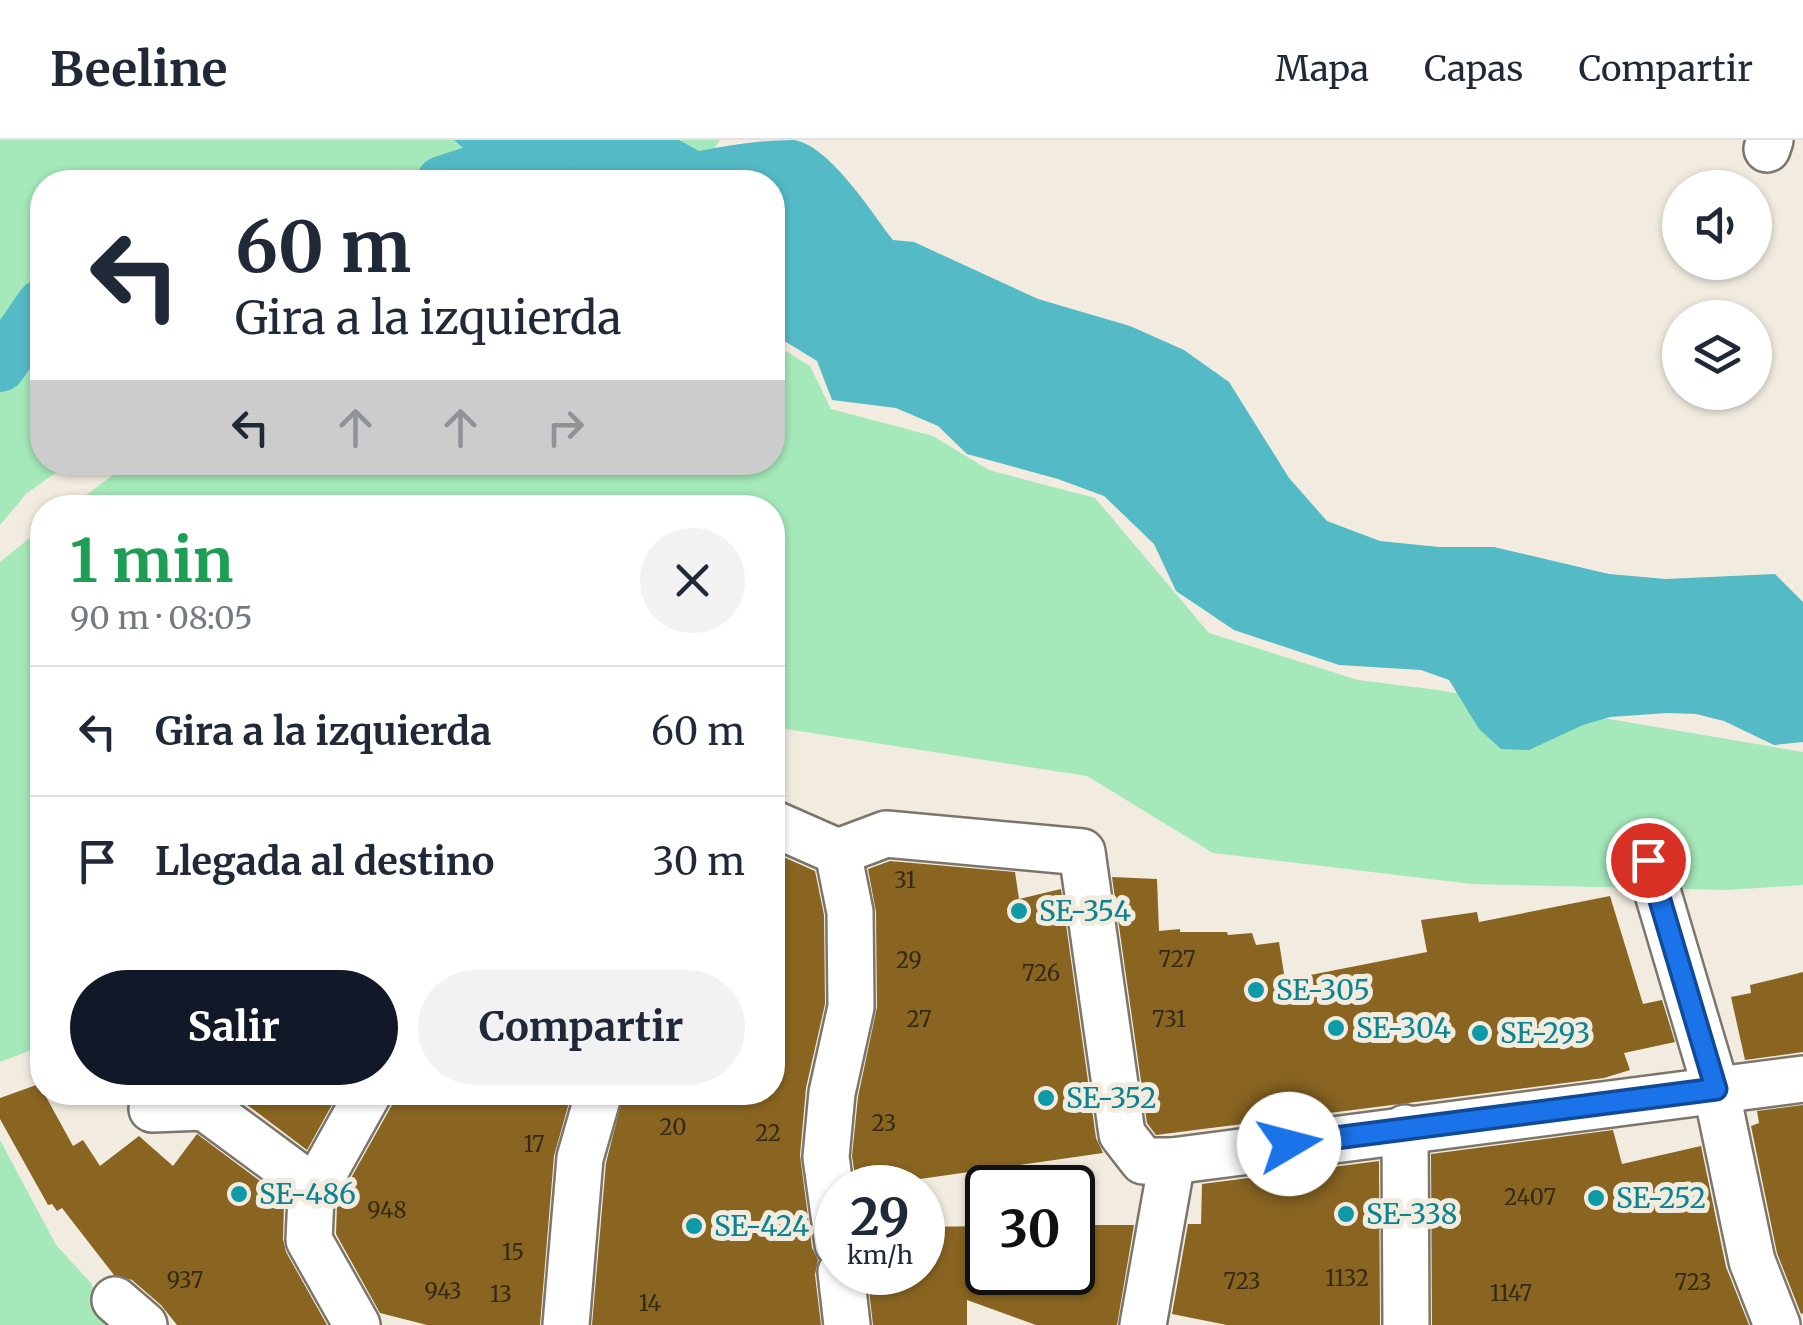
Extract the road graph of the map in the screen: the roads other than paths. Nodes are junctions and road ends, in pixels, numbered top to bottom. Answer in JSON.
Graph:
{"nodes":[{"id":1,"x":785,"y":829,"type":"edge"},
{"id":2,"x":838,"y":852,"type":"junction"},
{"id":3,"x":1648,"y":860,"type":"dead end"},
{"id":4,"x":1803,"y":1078,"type":"edge"},
{"id":5,"x":1716,"y":1089,"type":"junction"},
{"id":6,"x":362,"y":1105,"type":"edge"},
{"id":7,"x":595,"y":1105,"type":"edge"},
{"id":8,"x":152,"y":1109,"type":"dead end"},
{"id":9,"x":1405,"y":1128,"type":"junction"},
{"id":10,"x":1172,"y":1160,"type":"junction"},
{"id":11,"x":827,"y":1165,"type":"edge"},
{"id":12,"x":311,"y":1196,"type":"junction"},
{"id":13,"x":844,"y":1295,"type":"edge"},
{"id":14,"x":357,"y":1325,"type":"edge"},
{"id":15,"x":566,"y":1325,"type":"edge"},
{"id":16,"x":847,"y":1325,"type":"edge"},
{"id":17,"x":1143,"y":1325,"type":"edge"},
{"id":18,"x":1406,"y":1325,"type":"edge"},
{"id":19,"x":1777,"y":1325,"type":"edge"}],
"edges":[{"from":1,"to":2,"type":"street"},
{"from":2,"to":10,"type":"street"},
{"from":2,"to":11,"type":"street"},
{"from":3,"to":5,"type":"street"},
{"from":4,"to":5,"type":"street"},
{"from":5,"to":9,"type":"street"},
{"from":5,"to":19,"type":"street"},
{"from":6,"to":12,"type":"street"},
{"from":7,"to":15,"type":"street"},
{"from":8,"to":12,"type":"street"},
{"from":9,"to":10,"type":"street"},
{"from":9,"to":18,"type":"street"},
{"from":10,"to":17,"type":"street"},
{"from":12,"to":14,"type":"street"},
{"from":13,"to":16,"type":"street"}]}
